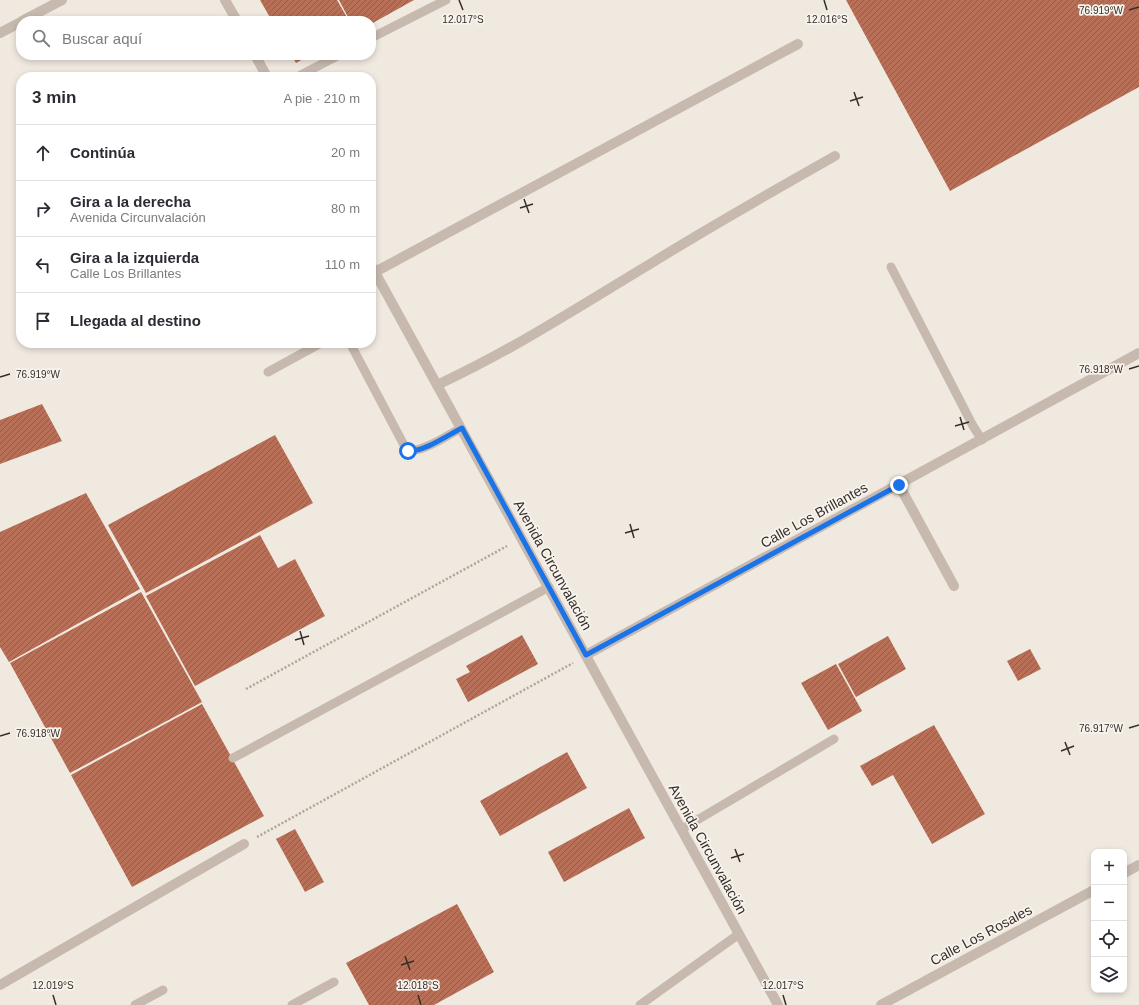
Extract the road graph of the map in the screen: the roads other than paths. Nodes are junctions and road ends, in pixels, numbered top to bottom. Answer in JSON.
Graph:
{"nodes":[{"id":1,"x":62,"y":0,"type":"edge"},
{"id":2,"x":225,"y":0,"type":"edge"},
{"id":3,"x":446,"y":0,"type":"edge"},
{"id":4,"x":32,"y":16,"type":"edge"},
{"id":5,"x":234,"y":16,"type":"edge"},
{"id":6,"x":16,"y":24,"type":"edge"},
{"id":7,"x":0,"y":33,"type":"edge"},
{"id":8,"x":376,"y":35,"type":"edge"},
{"id":9,"x":798,"y":44,"type":"dead end"},
{"id":10,"x":258,"y":60,"type":"edge"},
{"id":11,"x":329,"y":60,"type":"edge"},
{"id":12,"x":264,"y":72,"type":"edge"},
{"id":13,"x":306,"y":72,"type":"edge"},
{"id":14,"x":835,"y":156,"type":"dead end"},
{"id":15,"x":376,"y":266,"type":"edge"},
{"id":16,"x":892,"y":267,"type":"dead end"},
{"id":17,"x":376,"y":273,"type":"edge"},
{"id":18,"x":312,"y":348,"type":"edge"},
{"id":19,"x":353,"y":348,"type":"edge"},
{"id":20,"x":1139,"y":354,"type":"edge"},
{"id":21,"x":268,"y":372,"type":"dead end"},
{"id":22,"x":437,"y":384,"type":"junction"},
{"id":23,"x":462,"y":428,"type":"junction"},
{"id":24,"x":982,"y":440,"type":"junction"},
{"id":25,"x":899,"y":485,"type":"junction"},
{"id":26,"x":954,"y":586,"type":"dead end"},
{"id":27,"x":549,"y":587,"type":"junction"},
{"id":28,"x":586,"y":655,"type":"junction"},
{"id":29,"x":834,"y":739,"type":"dead end"},
{"id":30,"x":233,"y":758,"type":"dead end"},
{"id":31,"x":682,"y":829,"type":"junction"},
{"id":32,"x":244,"y":844,"type":"road end"},
{"id":33,"x":1139,"y":865,"type":"edge"},
{"id":34,"x":1127,"y":871,"type":"edge"},
{"id":35,"x":1091,"y":892,"type":"edge"},
{"id":36,"x":739,"y":934,"type":"junction"},
{"id":37,"x":334,"y":982,"type":"dead end"},
{"id":38,"x":0,"y":985,"type":"edge"},
{"id":39,"x":163,"y":990,"type":"dead end"},
{"id":40,"x":135,"y":1005,"type":"edge"},
{"id":41,"x":292,"y":1005,"type":"edge"},
{"id":42,"x":640,"y":1005,"type":"edge"},
{"id":43,"x":778,"y":1005,"type":"edge"},
{"id":44,"x":881,"y":1005,"type":"edge"}],
"edges":[{"from":1,"to":4,"type":"street"},
{"from":2,"to":5,"type":"street"},
{"from":3,"to":8,"type":"lane"},
{"from":6,"to":7,"type":"street"},
{"from":9,"to":15,"type":"street"},
{"from":10,"to":12,"type":"street"},
{"from":11,"to":13,"type":"lane"},
{"from":14,"to":22,"type":"street"},
{"from":16,"to":24,"type":"lane"},
{"from":17,"to":22,"type":"street","name":"Avenida Circunvalación"},
{"from":18,"to":21,"type":"lane"},
{"from":19,"to":23,"type":"lane"},
{"from":20,"to":24,"type":"street","name":"Calle Los Brillantes"},
{"from":22,"to":23,"type":"street","name":"Avenida Circunvalación"},
{"from":23,"to":27,"type":"street","name":"Avenida Circunvalación"},
{"from":24,"to":25,"type":"street","name":"Calle Los Brillantes"},
{"from":25,"to":26,"type":"street"},
{"from":25,"to":28,"type":"street","name":"Calle Los Brillantes"},
{"from":27,"to":28,"type":"street","name":"Avenida Circunvalación"},
{"from":27,"to":30,"type":"lane"},
{"from":28,"to":31,"type":"street","name":"Avenida Circunvalación"},
{"from":29,"to":31,"type":"lane"},
{"from":31,"to":36,"type":"street","name":"Avenida Circunvalación"},
{"from":32,"to":38,"type":"street"},
{"from":33,"to":34,"type":"street"},
{"from":35,"to":44,"type":"street","name":"Calle Los Rosales"},
{"from":36,"to":42,"type":"lane"},
{"from":36,"to":43,"type":"street","name":"Avenida Circunvalación"},
{"from":37,"to":41,"type":"lane"},
{"from":39,"to":40,"type":"lane"}]}
